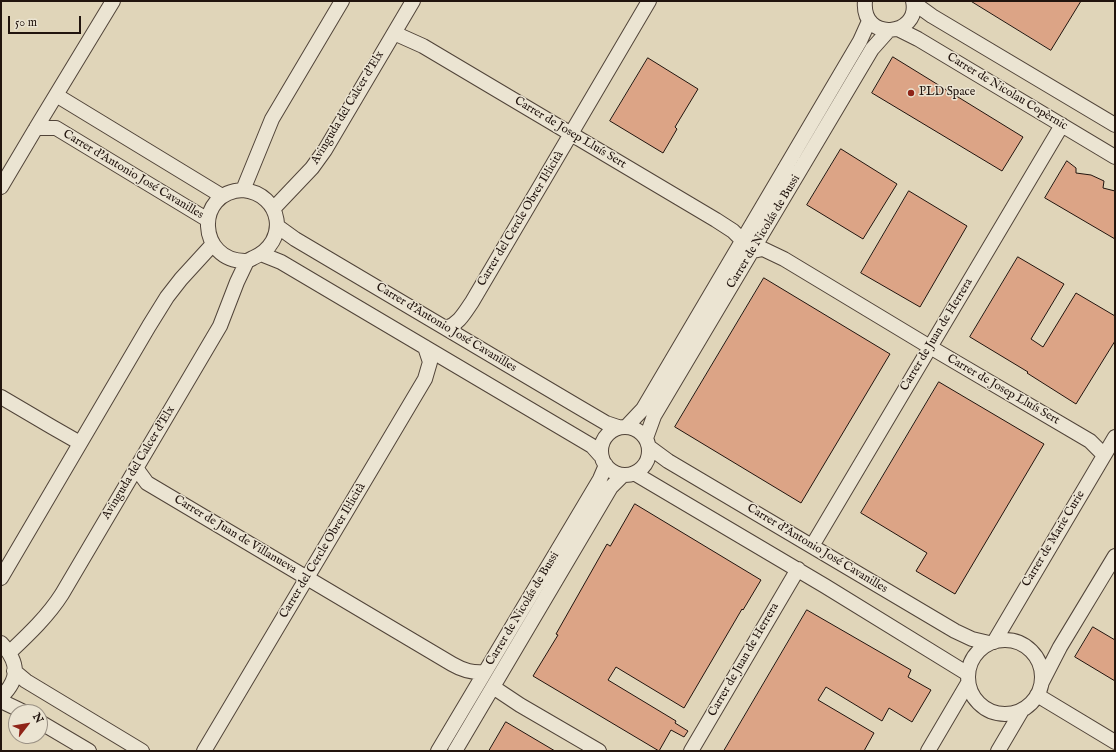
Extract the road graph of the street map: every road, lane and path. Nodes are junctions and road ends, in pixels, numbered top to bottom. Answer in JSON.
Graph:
{"nodes":[{"id":1,"x":113,"y":1,"type":"edge"},
{"id":2,"x":342,"y":1,"type":"edge"},
{"id":3,"x":412,"y":1,"type":"edge"},
{"id":4,"x":649,"y":1,"type":"edge"},
{"id":5,"x":913,"y":2,"type":"edge"},
{"id":6,"x":863,"y":8,"type":"edge"},
{"id":7,"x":893,"y":30,"type":"junction"},
{"id":8,"x":394,"y":33,"type":"junction"},
{"id":9,"x":56,"y":95,"type":"junction"},
{"id":10,"x":1062,"y":125,"type":"junction"},
{"id":11,"x":1115,"y":125,"type":"edge"},
{"id":12,"x":36,"y":128,"type":"junction"},
{"id":13,"x":571,"y":134,"type":"junction"},
{"id":14,"x":1115,"y":157,"type":"edge"},
{"id":15,"x":1,"y":187,"type":"edge"},
{"id":16,"x":242,"y":190,"type":"junction"},
{"id":17,"x":222,"y":196,"type":"junction"},
{"id":18,"x":274,"y":208,"type":"junction"},
{"id":19,"x":208,"y":220,"type":"junction"},
{"id":20,"x":277,"y":226,"type":"junction"},
{"id":21,"x":742,"y":240,"type":"junction"},
{"id":22,"x":213,"y":244,"type":"junction"},
{"id":23,"x":753,"y":251,"type":"junction"},
{"id":24,"x":261,"y":254,"type":"junction"},
{"id":25,"x":247,"y":261,"type":"junction"},
{"id":26,"x":446,"y":328,"type":"junction"},
{"id":27,"x":930,"y":347,"type":"junction"},
{"id":28,"x":425,"y":348,"type":"junction"},
{"id":29,"x":1,"y":396,"type":"edge"},
{"id":30,"x":622,"y":427,"type":"junction"},
{"id":31,"x":1115,"y":437,"type":"edge"},
{"id":32,"x":80,"y":442,"type":"junction"},
{"id":33,"x":647,"y":442,"type":"junction"},
{"id":34,"x":1104,"y":455,"type":"junction"},
{"id":35,"x":603,"y":460,"type":"junction"},
{"id":36,"x":136,"y":468,"type":"junction"},
{"id":37,"x":628,"y":474,"type":"junction"},
{"id":38,"x":812,"y":546,"type":"junction"},
{"id":39,"x":1115,"y":556,"type":"edge"},
{"id":40,"x":798,"y":569,"type":"junction"},
{"id":41,"x":1,"y":578,"type":"edge"},
{"id":42,"x":307,"y":578,"type":"junction"},
{"id":43,"x":992,"y":643,"type":"junction"},
{"id":44,"x":5,"y":648,"type":"edge"},
{"id":45,"x":14,"y":671,"type":"junction"},
{"id":46,"x":485,"y":672,"type":"junction"},
{"id":47,"x":968,"y":678,"type":"junction"},
{"id":48,"x":1042,"y":682,"type":"junction"},
{"id":49,"x":493,"y":687,"type":"junction"},
{"id":50,"x":1037,"y":695,"type":"junction"},
{"id":51,"x":1,"y":697,"type":"edge"},
{"id":52,"x":1021,"y":712,"type":"junction"},
{"id":53,"x":48,"y":727,"type":"edge"},
{"id":54,"x":1115,"y":742,"type":"edge"},
{"id":55,"x":89,"y":751,"type":"edge"},
{"id":56,"x":142,"y":751,"type":"edge"},
{"id":57,"x":204,"y":751,"type":"edge"},
{"id":58,"x":438,"y":751,"type":"edge"},
{"id":59,"x":455,"y":751,"type":"edge"},
{"id":60,"x":599,"y":751,"type":"edge"},
{"id":61,"x":691,"y":751,"type":"edge"},
{"id":62,"x":928,"y":751,"type":"edge"},
{"id":63,"x":998,"y":751,"type":"edge"}],
"edges":[{"from":1,"to":9,"type":"street"},
{"from":2,"to":16,"type":"street"},
{"from":3,"to":8,"type":"street","name":"Avinguda del Calcer d'Elx"},
{"from":4,"to":13,"type":"street","name":"Carrer del Cercle Obrer Il·licità"},
{"from":5,"to":7,"type":"street","name":"Carrer de Nicolás de Bussi"},
{"from":5,"to":11,"type":"street"},
{"from":6,"to":7,"type":"street","name":"Carrer de Nicolau Copèrnic"},
{"from":6,"to":21,"type":"street","name":"Carrer de Nicolás de Bussi"},
{"from":7,"to":10,"type":"street","name":"Carrer de Nicolau Copèrnic"},
{"from":7,"to":23,"type":"street","name":"Carrer de Nicolás de Bussi"},
{"from":8,"to":13,"type":"street","name":"Carrer de Josep Lluís Sert"},
{"from":8,"to":18,"type":"street","name":"Avinguda del Calcer d'Elx"},
{"from":9,"to":12,"type":"street"},
{"from":9,"to":17,"type":"street"},
{"from":10,"to":14,"type":"street","name":"Carrer de Nicolau Copèrnic"},
{"from":10,"to":27,"type":"street","name":"Carrer de Juan de Herrera"},
{"from":12,"to":15,"type":"street"},
{"from":12,"to":19,"type":"street","name":"Carrer d'Antonio José Cavanilles"},
{"from":13,"to":21,"type":"street","name":"Carrer de Josep Lluís Sert"},
{"from":13,"to":26,"type":"street","name":"Carrer del Cercle Obrer Il·licità"},
{"from":16,"to":17,"type":"street"},
{"from":16,"to":18,"type":"street"},
{"from":17,"to":19,"type":"street"},
{"from":18,"to":20,"type":"street"},
{"from":19,"to":22,"type":"street"},
{"from":20,"to":24,"type":"street"},
{"from":20,"to":26,"type":"street","name":"Carrer d'Antonio José Cavanilles"},
{"from":21,"to":30,"type":"street","name":"Carrer de Nicolás de Bussi"},
{"from":22,"to":25,"type":"street"},
{"from":22,"to":32,"type":"street"},
{"from":23,"to":27,"type":"street","name":"Carrer de Josep Lluís Sert"},
{"from":23,"to":33,"type":"street","name":"Carrer de Nicolás de Bussi"},
{"from":24,"to":25,"type":"street"},
{"from":24,"to":28,"type":"street"},
{"from":25,"to":36,"type":"street","name":"Avinguda del Calcer d'Elx"},
{"from":26,"to":30,"type":"street","name":"Carrer d'Antonio José Cavanilles"},
{"from":27,"to":34,"type":"street","name":"Carrer de Josep Lluís Sert"},
{"from":27,"to":38,"type":"street","name":"Carrer de Juan de Herrera"},
{"from":28,"to":35,"type":"street"},
{"from":28,"to":42,"type":"street","name":"Carrer del Cercle Obrer Il·licità"},
{"from":29,"to":32,"type":"street"},
{"from":30,"to":33,"type":"street"},
{"from":30,"to":35,"type":"street"},
{"from":31,"to":34,"type":"street","name":"Carrer de Marie Curie"},
{"from":32,"to":41,"type":"street"},
{"from":33,"to":37,"type":"street"},
{"from":33,"to":38,"type":"street","name":"Carrer d'Antonio José Cavanilles"},
{"from":34,"to":43,"type":"street","name":"Carrer de Marie Curie"},
{"from":35,"to":37,"type":"street"},
{"from":35,"to":46,"type":"street","name":"Carrer de Nicolás de Bussi"},
{"from":36,"to":42,"type":"street","name":"Carrer de Juan de Villanueva"},
{"from":36,"to":44,"type":"street","name":"Avinguda del Calcer d'Elx"},
{"from":37,"to":40,"type":"street"},
{"from":37,"to":49,"type":"street","name":"Carrer de Nicolás de Bussi"},
{"from":38,"to":43,"type":"street","name":"Carrer d'Antonio José Cavanilles"},
{"from":39,"to":48,"type":"street"},
{"from":40,"to":47,"type":"street"},
{"from":40,"to":61,"type":"street","name":"Carrer de Juan de Herrera"},
{"from":42,"to":46,"type":"street","name":"Carrer de Juan de Villanueva"},
{"from":42,"to":57,"type":"street","name":"Carrer del Cercle Obrer Il·licità"},
{"from":43,"to":47,"type":"street"},
{"from":43,"to":48,"type":"street"},
{"from":44,"to":45,"type":"street"},
{"from":45,"to":51,"type":"street"},
{"from":45,"to":56,"type":"street"},
{"from":46,"to":58,"type":"street","name":"Carrer de Nicolás de Bussi"},
{"from":47,"to":52,"type":"street"},
{"from":47,"to":62,"type":"street"},
{"from":48,"to":50,"type":"street"},
{"from":49,"to":59,"type":"street","name":"Carrer de Nicolás de Bussi"},
{"from":49,"to":60,"type":"street"},
{"from":50,"to":52,"type":"street"},
{"from":50,"to":54,"type":"street"},
{"from":52,"to":63,"type":"street"},
{"from":53,"to":55,"type":"street"}]}
